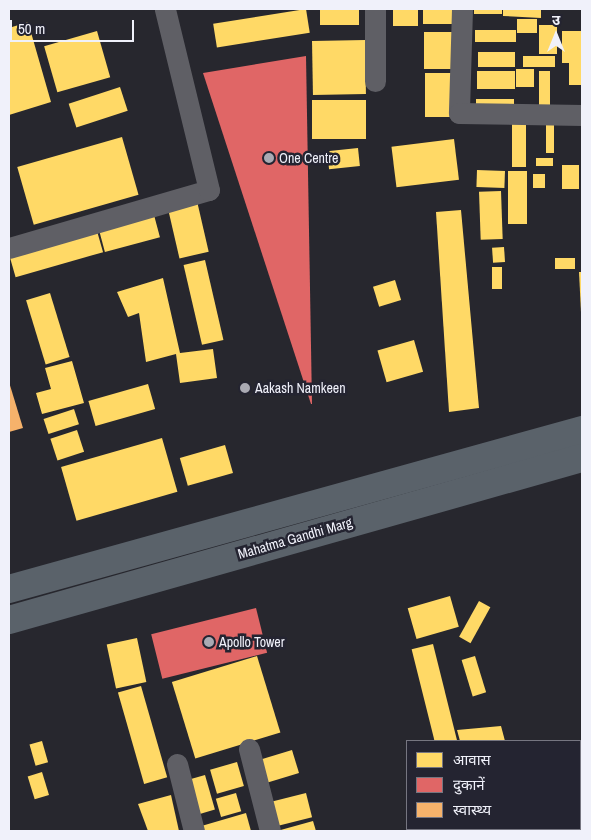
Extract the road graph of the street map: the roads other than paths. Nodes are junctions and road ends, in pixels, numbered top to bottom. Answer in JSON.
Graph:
{"nodes":[{"id":1,"x":165,"y":9,"type":"edge"},
{"id":2,"x":375,"y":9,"type":"edge"},
{"id":3,"x":462,"y":9,"type":"edge"},
{"id":4,"x":375,"y":81,"type":"dead end"},
{"id":5,"x":582,"y":115,"type":"edge"},
{"id":6,"x":9,"y":248,"type":"edge"},
{"id":7,"x":582,"y":430,"type":"edge"},
{"id":8,"x":582,"y":458,"type":"edge"},
{"id":9,"x":9,"y":590,"type":"edge"},
{"id":10,"x":9,"y":620,"type":"edge"},
{"id":11,"x":249,"y":749,"type":"dead end"},
{"id":12,"x":178,"y":764,"type":"dead end"},
{"id":13,"x":194,"y":831,"type":"edge"},
{"id":14,"x":270,"y":831,"type":"edge"}],
"edges":[{"from":1,"to":6,"type":"street"},
{"from":2,"to":4,"type":"street"},
{"from":3,"to":5,"type":"street"},
{"from":7,"to":9,"type":"main road","name":"Mahatma Gandhi Marg"},
{"from":8,"to":10,"type":"main road","name":"Mahatma Gandhi Marg"},
{"from":11,"to":14,"type":"street"},
{"from":12,"to":13,"type":"street"}]}
